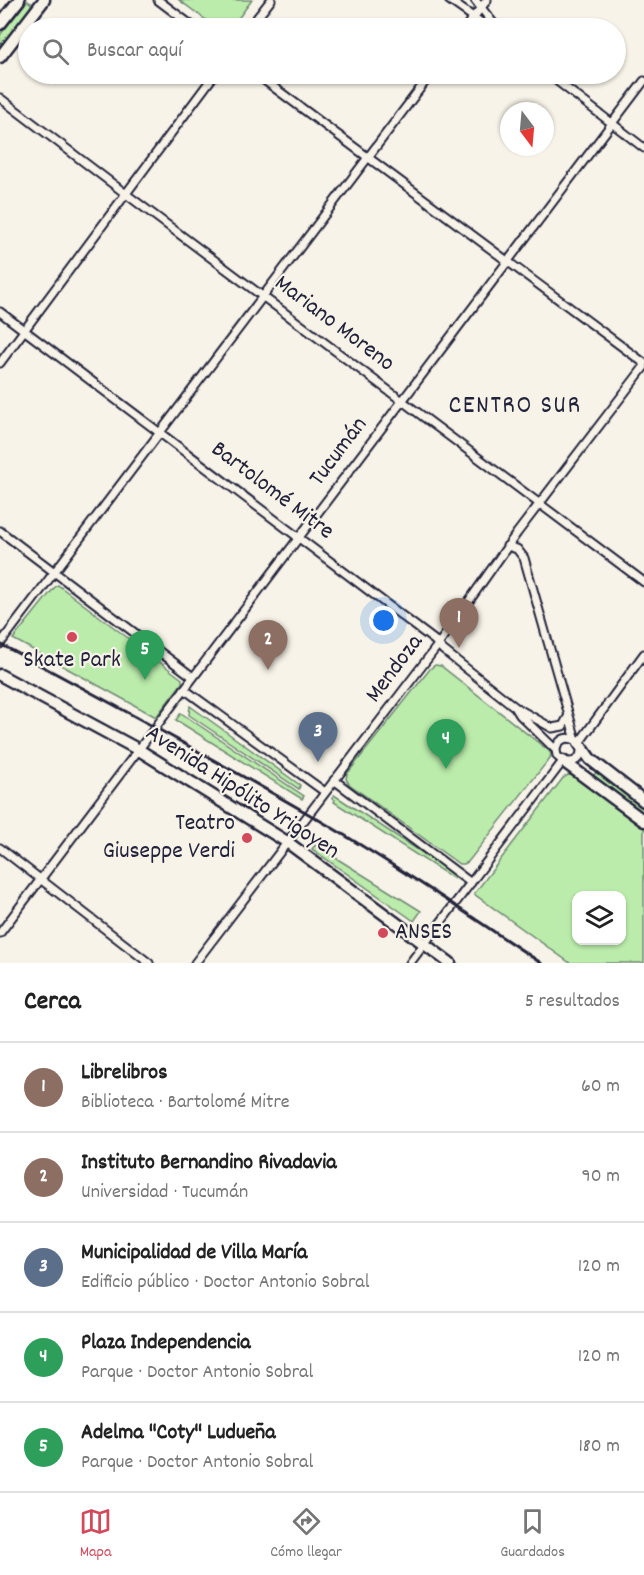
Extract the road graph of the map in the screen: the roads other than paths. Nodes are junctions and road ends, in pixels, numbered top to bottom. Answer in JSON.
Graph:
{"nodes":[{"id":1,"x":19,"y":0,"type":"edge"},
{"id":2,"x":158,"y":0,"type":"edge"},
{"id":3,"x":271,"y":0,"type":"edge"},
{"id":4,"x":449,"y":0,"type":"edge"},
{"id":5,"x":475,"y":0,"type":"edge"},
{"id":6,"x":487,"y":0,"type":"edge"},
{"id":7,"x":40,"y":1,"type":"edge"},
{"id":8,"x":481,"y":8,"type":"junction"},
{"id":9,"x":28,"y":18,"type":"edge"},
{"id":10,"x":182,"y":18,"type":"edge"},
{"id":11,"x":257,"y":18,"type":"edge"},
{"id":12,"x":474,"y":18,"type":"joint"},
{"id":13,"x":489,"y":18,"type":"edge"},
{"id":14,"x":0,"y":24,"type":"edge"},
{"id":15,"x":18,"y":32,"type":"edge"},
{"id":16,"x":0,"y":57,"type":"edge"},
{"id":17,"x":644,"y":81,"type":"edge"},
{"id":18,"x":208,"y":84,"type":"edge"},
{"id":19,"x":270,"y":84,"type":"edge"},
{"id":20,"x":423,"y":84,"type":"edge"},
{"id":21,"x":561,"y":84,"type":"edge"},
{"id":22,"x":0,"y":98,"type":"edge"},
{"id":23,"x":612,"y":123,"type":"junction"},
{"id":24,"x":644,"y":148,"type":"edge"},
{"id":25,"x":368,"y":156,"type":"junction"},
{"id":26,"x":126,"y":194,"type":"junction"},
{"id":27,"x":507,"y":260,"type":"junction"},
{"id":28,"x":262,"y":295,"type":"junction"},
{"id":29,"x":0,"y":312,"type":"edge"},
{"id":30,"x":25,"y":330,"type":"junction"},
{"id":31,"x":0,"y":363,"type":"edge"},
{"id":32,"x":644,"y":365,"type":"edge"},
{"id":33,"x":402,"y":400,"type":"junction"},
{"id":34,"x":159,"y":432,"type":"junction"},
{"id":35,"x":540,"y":502,"type":"junction"},
{"id":36,"x":0,"y":531,"type":"edge"},
{"id":37,"x":299,"y":538,"type":"junction"},
{"id":38,"x":507,"y":546,"type":"junction"},
{"id":39,"x":54,"y":572,"type":"junction"},
{"id":40,"x":644,"y":582,"type":"edge"},
{"id":41,"x":0,"y":644,"type":"edge"},
{"id":42,"x":438,"y":645,"type":"junction"},
{"id":43,"x":644,"y":654,"type":"edge"},
{"id":44,"x":0,"y":675,"type":"edge"},
{"id":45,"x":193,"y":677,"type":"junction"},
{"id":46,"x":184,"y":690,"type":"junction"},
{"id":47,"x":515,"y":707,"type":"junction"},
{"id":48,"x":568,"y":717,"type":"junction"},
{"id":49,"x":577,"y":742,"type":"junction"},
{"id":50,"x":139,"y":750,"type":"junction"},
{"id":51,"x":556,"y":750,"type":"junction"},
{"id":52,"x":563,"y":761,"type":"junction"},
{"id":53,"x":334,"y":780,"type":"junction"},
{"id":54,"x":324,"y":792,"type":"junction"},
{"id":55,"x":644,"y":801,"type":"edge"},
{"id":56,"x":644,"y":820,"type":"edge"},
{"id":57,"x":287,"y":842,"type":"junction"},
{"id":58,"x":0,"y":848,"type":"edge"},
{"id":59,"x":41,"y":879,"type":"junction"},
{"id":60,"x":471,"y":883,"type":"junction"},
{"id":61,"x":0,"y":933,"type":"edge"},
{"id":62,"x":425,"y":944,"type":"junction"},
{"id":63,"x":149,"y":963,"type":"edge"},
{"id":64,"x":195,"y":963,"type":"edge"},
{"id":65,"x":410,"y":963,"type":"edge"},
{"id":66,"x":450,"y":963,"type":"edge"}],
"edges":[{"from":1,"to":14,"type":"main road"},
{"from":2,"to":10,"type":"street"},
{"from":3,"to":11,"type":"street"},
{"from":4,"to":12,"type":"street"},
{"from":5,"to":8,"type":"street"},
{"from":6,"to":8,"type":"street"},
{"from":7,"to":9,"type":"main road"},
{"from":8,"to":12,"type":"street"},
{"from":8,"to":13,"type":"street"},
{"from":15,"to":16,"type":"main road"},
{"from":17,"to":23,"type":"street","name":"Tucumán"},
{"from":18,"to":26,"type":"street"},
{"from":19,"to":25,"type":"street"},
{"from":20,"to":25,"type":"street"},
{"from":21,"to":23,"type":"street"},
{"from":22,"to":26,"type":"street","name":"Mariano Moreno"},
{"from":23,"to":24,"type":"street"},
{"from":23,"to":27,"type":"street","name":"Tucumán"},
{"from":25,"to":27,"type":"street"},
{"from":25,"to":28,"type":"street"},
{"from":26,"to":28,"type":"street","name":"Mariano Moreno"},
{"from":26,"to":30,"type":"street"},
{"from":27,"to":32,"type":"street"},
{"from":27,"to":33,"type":"street","name":"Tucumán"},
{"from":28,"to":33,"type":"street","name":"Mariano Moreno"},
{"from":28,"to":34,"type":"street"},
{"from":29,"to":30,"type":"street","name":"Bartolomé Mitre"},
{"from":30,"to":31,"type":"street"},
{"from":30,"to":34,"type":"street","name":"Bartolomé Mitre"},
{"from":32,"to":35,"type":"street","name":"Mendoza"},
{"from":33,"to":35,"type":"street","name":"Mariano Moreno"},
{"from":33,"to":37,"type":"street","name":"Tucumán"},
{"from":34,"to":37,"type":"street","name":"Bartolomé Mitre"},
{"from":34,"to":39,"type":"street"},
{"from":35,"to":38,"type":"street","name":"Mendoza"},
{"from":35,"to":40,"type":"street","name":"Mariano Moreno"},
{"from":36,"to":39,"type":"street"},
{"from":37,"to":42,"type":"street","name":"Bartolomé Mitre"},
{"from":37,"to":45,"type":"street","name":"Tucumán"},
{"from":38,"to":42,"type":"street","name":"Mendoza"},
{"from":38,"to":48,"type":"street"},
{"from":39,"to":41,"type":"street"},
{"from":39,"to":45,"type":"street"},
{"from":42,"to":47,"type":"street","name":"Bartolomé Mitre"},
{"from":42,"to":53,"type":"street","name":"Mendoza"},
{"from":43,"to":49,"type":"street"},
{"from":44,"to":50,"type":"main road","name":"Avenida Hipólito Yrigoyen"},
{"from":45,"to":46,"type":"street","name":"Tucumán"},
{"from":46,"to":50,"type":"street","name":"Tucumán"},
{"from":46,"to":54,"type":"street"},
{"from":47,"to":48,"type":"street","name":"Bartolomé Mitre"},
{"from":47,"to":51,"type":"street","name":"Bartolomé Mitre"},
{"from":48,"to":49,"type":"street"},
{"from":49,"to":51,"type":"street"},
{"from":49,"to":52,"type":"street"},
{"from":49,"to":55,"type":"main road"},
{"from":50,"to":57,"type":"main road","name":"Avenida Hipólito Yrigoyen"},
{"from":50,"to":59,"type":"street","name":"Tucumán"},
{"from":51,"to":52,"type":"street","name":"Bartolomé Mitre"},
{"from":52,"to":56,"type":"main road","name":"Bartolomé Mitre"},
{"from":52,"to":60,"type":"street"},
{"from":53,"to":54,"type":"street","name":"Mendoza"},
{"from":53,"to":60,"type":"street"},
{"from":54,"to":57,"type":"street","name":"Mendoza"},
{"from":57,"to":62,"type":"main road","name":"Avenida Hipólito Yrigoyen"},
{"from":57,"to":64,"type":"street","name":"Mendoza"},
{"from":58,"to":59,"type":"street"},
{"from":59,"to":61,"type":"street","name":"Tucumán"},
{"from":59,"to":63,"type":"street"},
{"from":60,"to":62,"type":"street"},
{"from":62,"to":65,"type":"street"},
{"from":62,"to":66,"type":"main road","name":"Avenida Hipólito Yrigoyen"}]}
